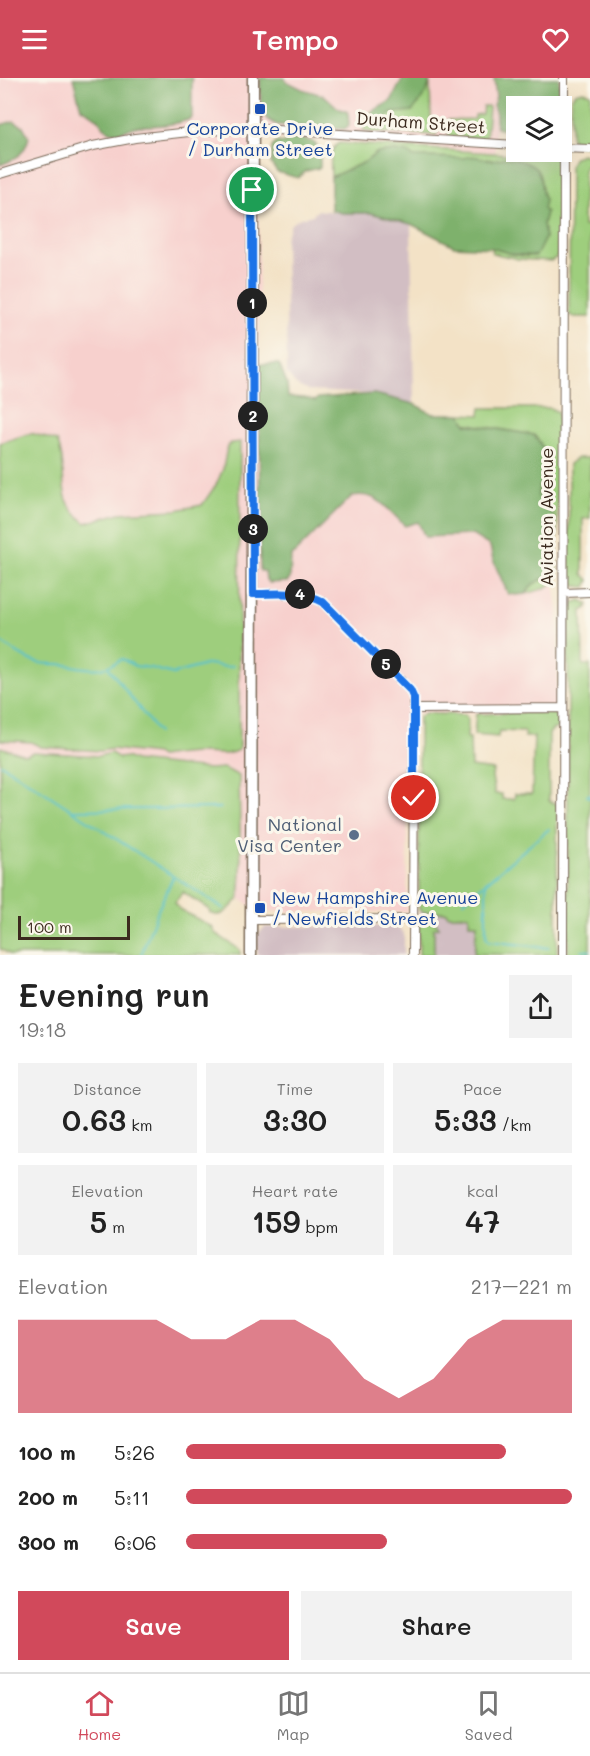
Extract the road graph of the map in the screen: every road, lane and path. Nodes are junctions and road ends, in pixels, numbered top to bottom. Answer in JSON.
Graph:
{"nodes":[{"id":1,"x":253,"y":78,"type":"edge"},
{"id":2,"x":564,"y":78,"type":"edge"},
{"id":3,"x":564,"y":96,"type":"edge"},
{"id":4,"x":253,"y":129,"type":"junction"},
{"id":5,"x":506,"y":145,"type":"edge"},
{"id":6,"x":572,"y":148,"type":"edge"},
{"id":7,"x":590,"y":149,"type":"edge"},
{"id":8,"x":563,"y":162,"type":"edge"},
{"id":9,"x":0,"y":174,"type":"edge"},
{"id":10,"x":590,"y":592,"type":"edge"},
{"id":11,"x":564,"y":593,"type":"junction"},
{"id":12,"x":253,"y":594,"type":"junction"},
{"id":13,"x":563,"y":708,"type":"junction"},
{"id":14,"x":414,"y":709,"type":"junction"},
{"id":15,"x":252,"y":920,"type":"junction"},
{"id":16,"x":413,"y":920,"type":"junction"},
{"id":17,"x":251,"y":955,"type":"edge"},
{"id":18,"x":413,"y":955,"type":"edge"},
{"id":19,"x":563,"y":955,"type":"edge"}],
"edges":[{"from":1,"to":4,"type":"street"},
{"from":2,"to":3,"type":"street","name":"Aviation Avenue"},
{"from":4,"to":5,"type":"street","name":"Durham Street"},
{"from":4,"to":9,"type":"street","name":"Durham Street"},
{"from":4,"to":12,"type":"street"},
{"from":6,"to":7,"type":"street"},
{"from":8,"to":11,"type":"street","name":"Aviation Avenue"},
{"from":10,"to":11,"type":"street"},
{"from":11,"to":13,"type":"street","name":"Aviation Avenue"},
{"from":12,"to":14,"type":"street"},
{"from":12,"to":15,"type":"street"},
{"from":13,"to":14,"type":"street"},
{"from":13,"to":19,"type":"street","name":"Aviation Avenue"},
{"from":14,"to":16,"type":"street"},
{"from":15,"to":16,"type":"street"},
{"from":15,"to":17,"type":"street"},
{"from":16,"to":18,"type":"street"}]}
